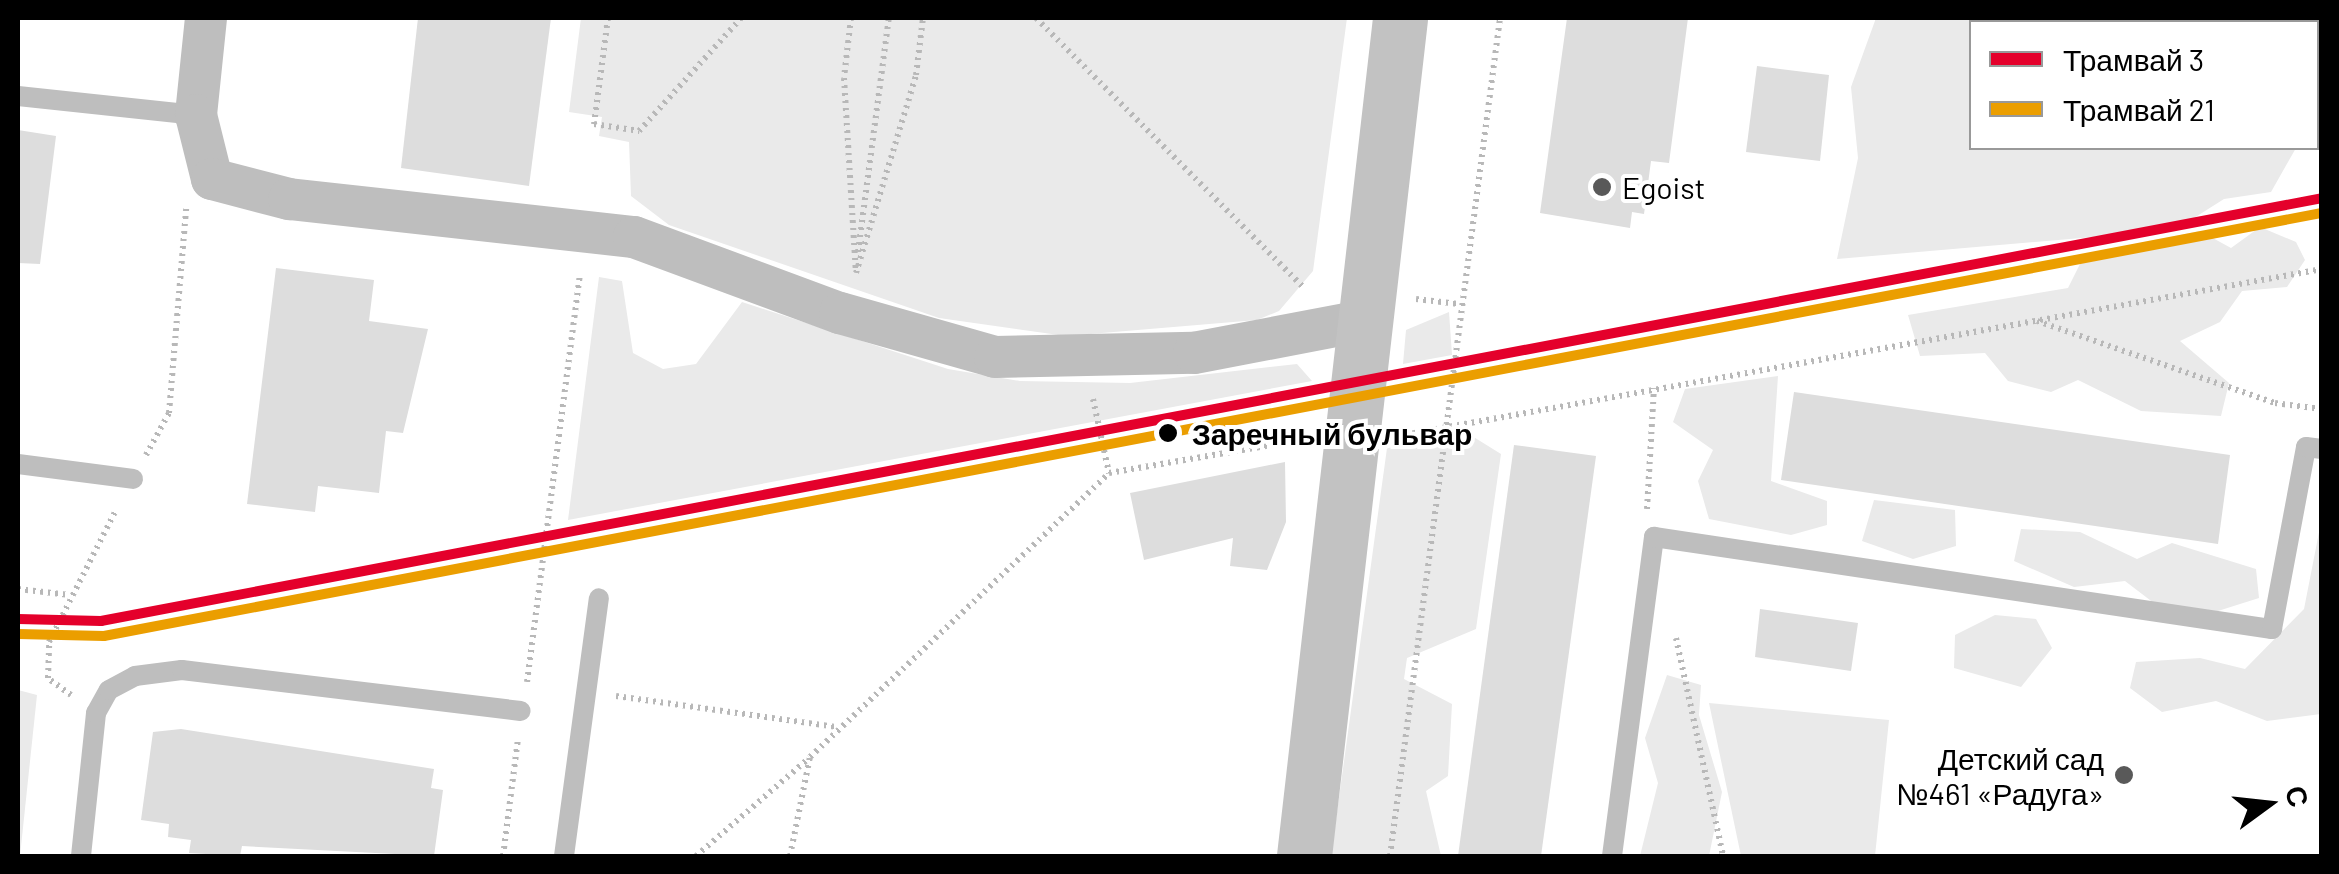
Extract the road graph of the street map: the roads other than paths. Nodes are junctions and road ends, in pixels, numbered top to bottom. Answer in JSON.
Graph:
{"nodes":[{"id":1,"x":206,"y":18,"type":"edge"},
{"id":2,"x":1400,"y":18,"type":"edge"},
{"id":3,"x":18,"y":96,"type":"edge"},
{"id":4,"x":196,"y":115,"type":"junction"},
{"id":5,"x":1362,"y":307,"type":"junction"},
{"id":6,"x":2322,"y":449,"type":"edge"},
{"id":7,"x":18,"y":464,"type":"edge"},
{"id":8,"x":133,"y":479,"type":"dead end"},
{"id":9,"x":599,"y":598,"type":"dead end"},
{"id":10,"x":521,"y":711,"type":"road end"},
{"id":11,"x":81,"y":856,"type":"edge"},
{"id":12,"x":564,"y":856,"type":"edge"},
{"id":13,"x":1304,"y":856,"type":"edge"},
{"id":14,"x":1612,"y":856,"type":"edge"}],
"edges":[{"from":1,"to":4,"type":"street"},
{"from":2,"to":5,"type":"street"},
{"from":3,"to":4,"type":"lane"},
{"from":4,"to":5,"type":"street"},
{"from":5,"to":13,"type":"street"},
{"from":6,"to":14,"type":"lane"},
{"from":7,"to":8,"type":"lane"},
{"from":9,"to":12,"type":"lane"},
{"from":10,"to":11,"type":"lane"}]}
